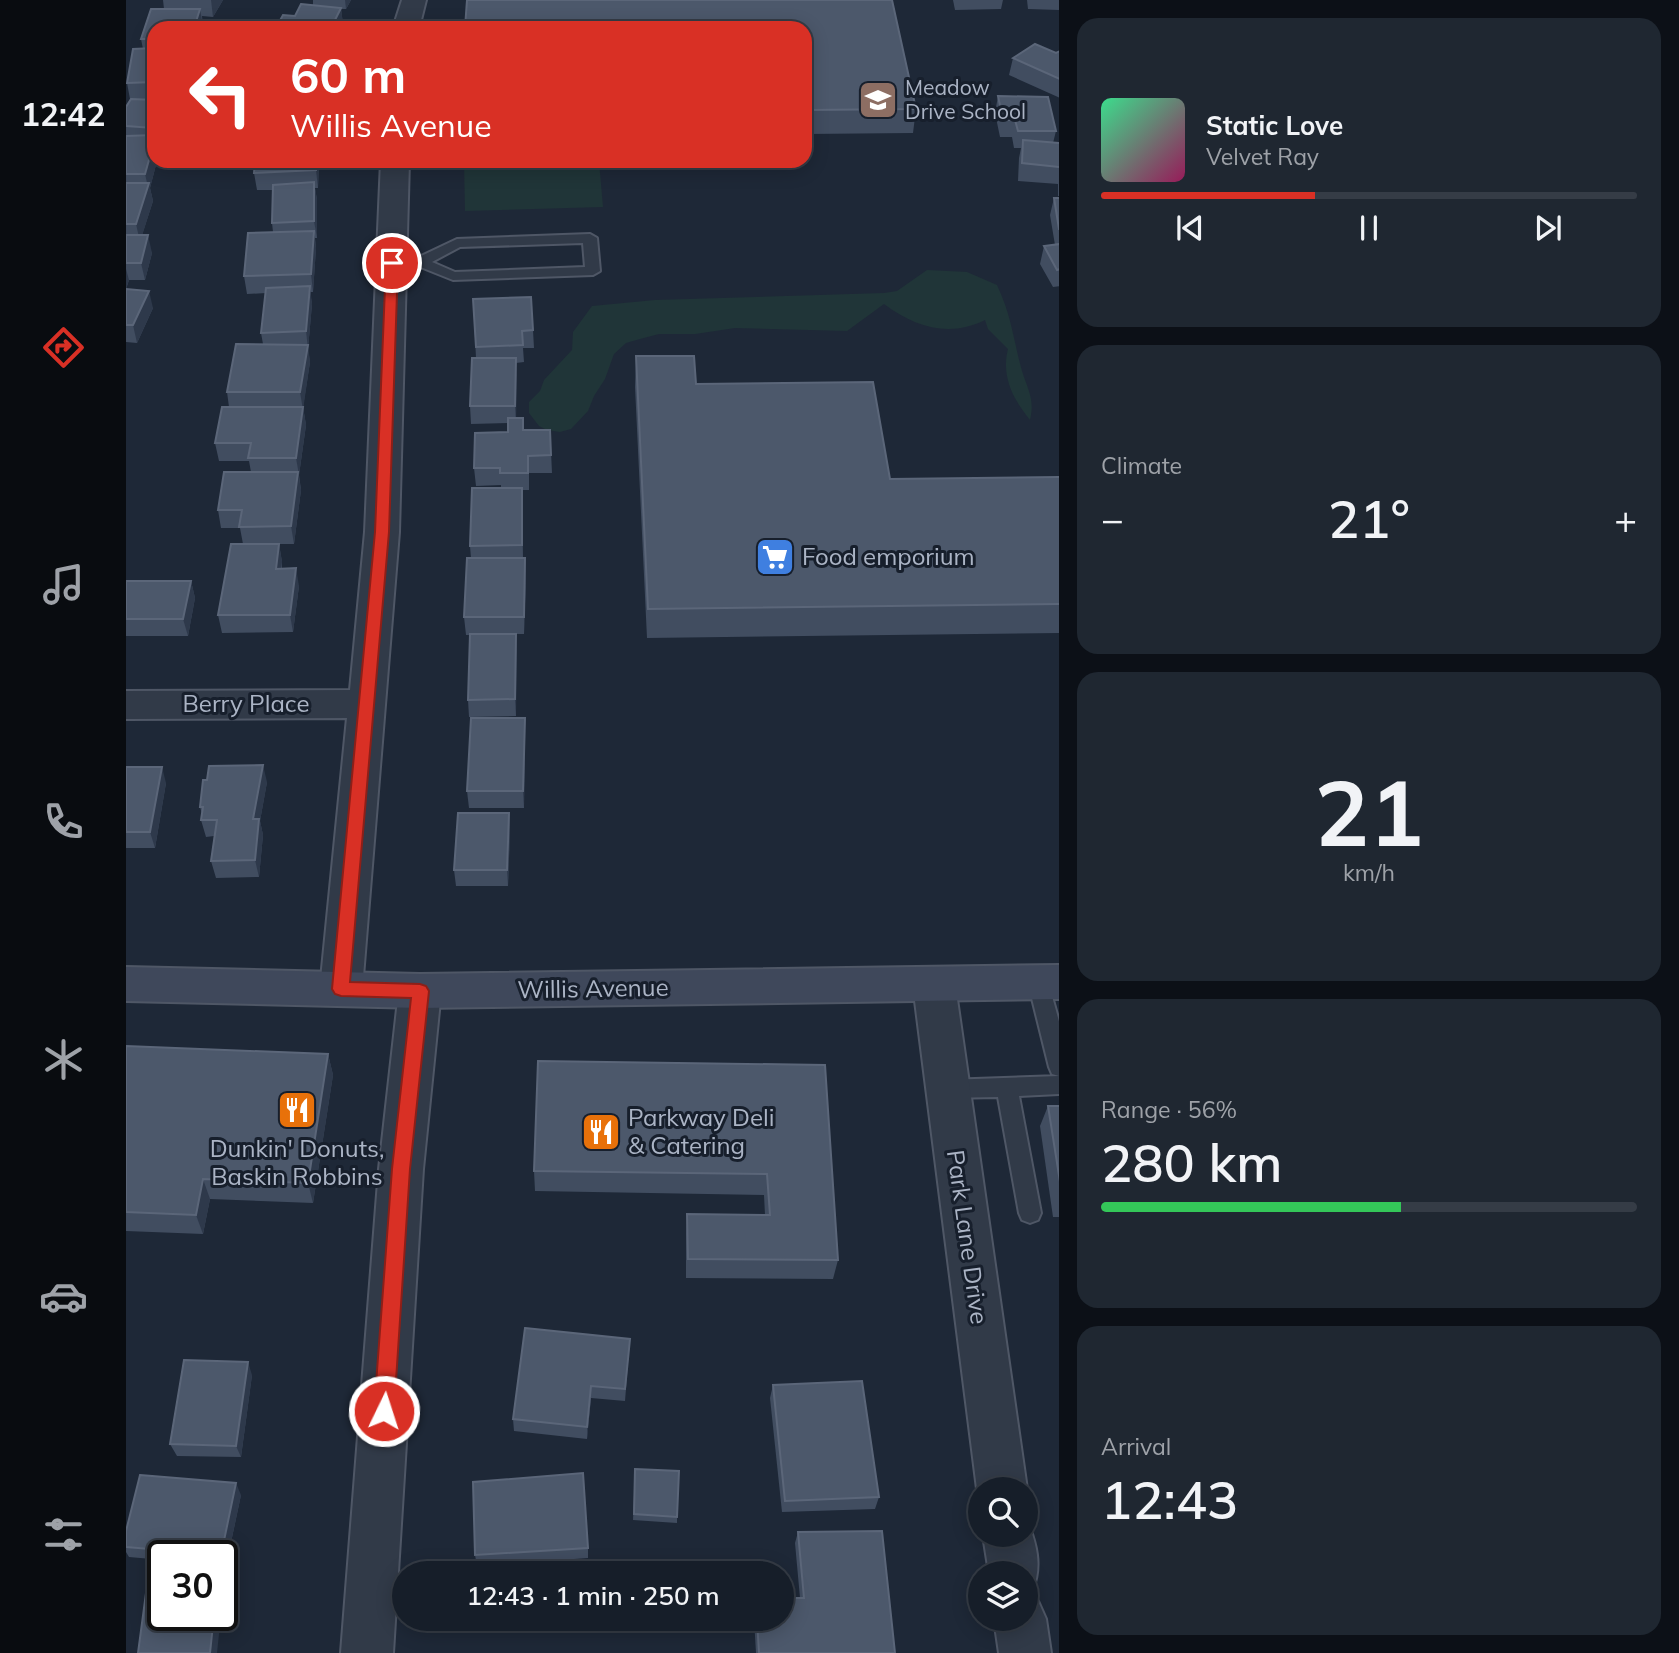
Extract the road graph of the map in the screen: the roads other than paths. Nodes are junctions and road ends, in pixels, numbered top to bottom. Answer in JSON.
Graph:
{"nodes":[{"id":1,"x":414,"y":0,"type":"edge"},
{"id":2,"x":408,"y":21,"type":"edge"},
{"id":3,"x":396,"y":168,"type":"edge"},
{"id":4,"x":406,"y":262,"type":"junction"},
{"id":5,"x":367,"y":704,"type":"junction"},
{"id":6,"x":126,"y":705,"type":"edge"},
{"id":7,"x":1049,"y":982,"type":"edge"},
{"id":8,"x":126,"y":984,"type":"edge"},
{"id":9,"x":934,"y":985,"type":"junction"},
{"id":10,"x":341,"y":989,"type":"junction"},
{"id":11,"x":420,"y":991,"type":"junction"},
{"id":12,"x":1059,"y":1067,"type":"edge"},
{"id":13,"x":1059,"y":1085,"type":"edge"},
{"id":14,"x":1007,"y":1088,"type":"junction"},
{"id":15,"x":946,"y":1089,"type":"junction"},
{"id":16,"x":1030,"y":1213,"type":"dead end"},
{"id":17,"x":1000,"y":1477,"type":"edge"},
{"id":18,"x":1022,"y":1631,"type":"edge"},
{"id":19,"x":368,"y":1653,"type":"edge"},
{"id":20,"x":1025,"y":1653,"type":"edge"}],
"edges":[{"from":1,"to":2,"type":"street"},
{"from":3,"to":4,"type":"street"},
{"from":4,"to":4,"type":"lane"},
{"from":4,"to":5,"type":"street"},
{"from":5,"to":6,"type":"street","name":"Berry Place"},
{"from":5,"to":10,"type":"street"},
{"from":7,"to":9,"type":"main road","name":"Willis Avenue"},
{"from":7,"to":12,"type":"lane"},
{"from":8,"to":10,"type":"main road","name":"Willis Avenue"},
{"from":9,"to":11,"type":"main road","name":"Willis Avenue"},
{"from":9,"to":15,"type":"street","name":"Park Lane Drive"},
{"from":10,"to":11,"type":"main road","name":"Willis Avenue"},
{"from":11,"to":19,"type":"street"},
{"from":13,"to":14,"type":"lane"},
{"from":14,"to":15,"type":"lane"},
{"from":14,"to":16,"type":"lane"},
{"from":15,"to":17,"type":"street","name":"Park Lane Drive"},
{"from":18,"to":20,"type":"street"}]}
